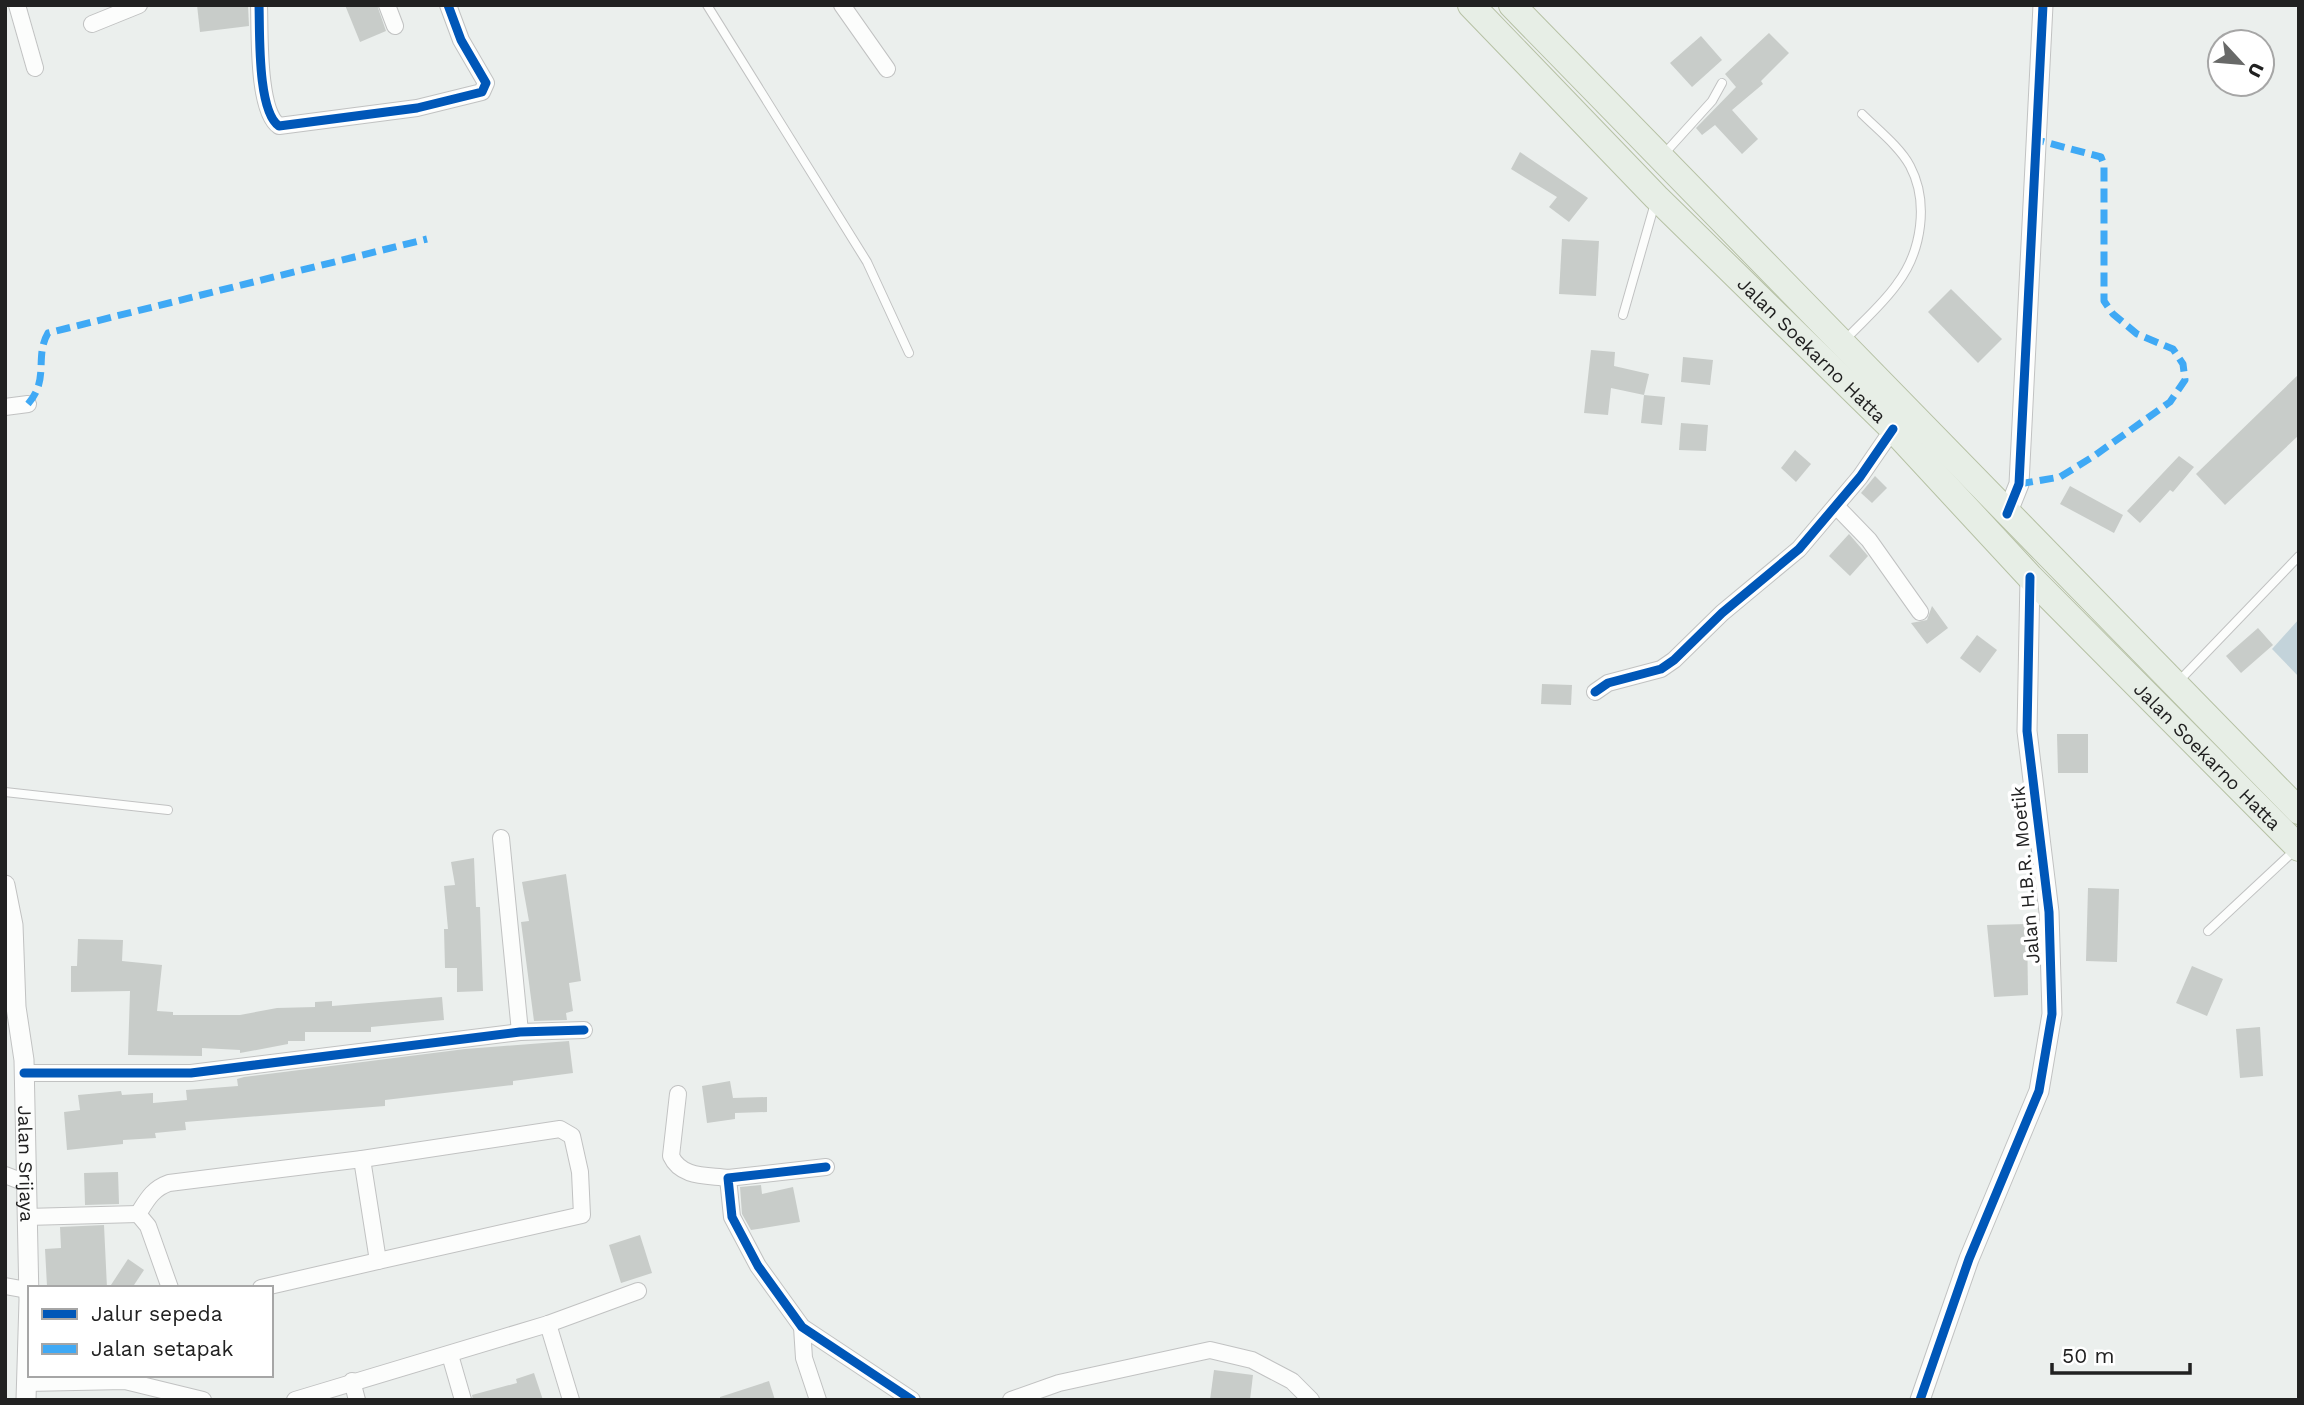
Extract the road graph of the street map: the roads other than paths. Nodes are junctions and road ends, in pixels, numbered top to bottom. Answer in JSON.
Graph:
{"nodes":[{"id":1,"x":17,"y":5,"type":"edge"},
{"id":2,"x":139,"y":5,"type":"edge"},
{"id":3,"x":259,"y":5,"type":"edge"},
{"id":4,"x":387,"y":5,"type":"edge"},
{"id":5,"x":448,"y":5,"type":"edge"},
{"id":6,"x":707,"y":5,"type":"edge"},
{"id":7,"x":842,"y":5,"type":"edge"},
{"id":8,"x":1471,"y":5,"type":"edge"},
{"id":9,"x":1512,"y":5,"type":"edge"},
{"id":10,"x":2043,"y":5,"type":"edge"},
{"id":11,"x":92,"y":24,"type":"dead end"},
{"id":12,"x":395,"y":26,"type":"dead end"},
{"id":13,"x":35,"y":68,"type":"dead end"},
{"id":14,"x":887,"y":69,"type":"dead end"},
{"id":15,"x":1722,"y":83,"type":"dead end"},
{"id":16,"x":1862,"y":114,"type":"dead end"},
{"id":17,"x":1660,"y":158,"type":"junction"},
{"id":18,"x":1656,"y":197,"type":"junction"},
{"id":19,"x":1623,"y":315,"type":"dead end"},
{"id":20,"x":1841,"y":345,"type":"junction"},
{"id":21,"x":909,"y":353,"type":"dead end"},
{"id":22,"x":28,"y":404,"type":"dead end"},
{"id":23,"x":5,"y":407,"type":"edge"},
{"id":24,"x":1893,"y":429,"type":"junction"},
{"id":25,"x":1836,"y":506,"type":"junction"},
{"id":26,"x":2007,"y":514,"type":"junction"},
{"id":27,"x":2299,"y":556,"type":"edge"},
{"id":28,"x":2030,"y":577,"type":"junction"},
{"id":29,"x":1920,"y":612,"type":"dead end"},
{"id":30,"x":2174,"y":686,"type":"junction"},
{"id":31,"x":1595,"y":692,"type":"dead end"},
{"id":32,"x":5,"y":792,"type":"edge"},
{"id":33,"x":168,"y":810,"type":"dead end"},
{"id":34,"x":2299,"y":811,"type":"edge"},
{"id":35,"x":501,"y":838,"type":"dead end"},
{"id":36,"x":2299,"y":847,"type":"edge"},
{"id":37,"x":5,"y":885,"type":"edge"},
{"id":38,"x":7,"y":911,"type":"edge"},
{"id":39,"x":2208,"y":931,"type":"dead end"},
{"id":40,"x":10,"y":979,"type":"edge"},
{"id":41,"x":584,"y":1030,"type":"dead end"},
{"id":42,"x":520,"y":1032,"type":"junction"},
{"id":43,"x":13,"y":1039,"type":"edge"},
{"id":44,"x":24,"y":1073,"type":"junction"},
{"id":45,"x":678,"y":1094,"type":"dead end"},
{"id":46,"x":362,"y":1158,"type":"junction"},
{"id":47,"x":826,"y":1167,"type":"dead end"},
{"id":48,"x":5,"y":1175,"type":"edge"},
{"id":49,"x":728,"y":1178,"type":"junction"},
{"id":50,"x":26,"y":1183,"type":"junction"},
{"id":51,"x":138,"y":1214,"type":"junction"},
{"id":52,"x":26,"y":1217,"type":"junction"},
{"id":53,"x":378,"y":1261,"type":"junction"},
{"id":54,"x":5,"y":1286,"type":"edge"},
{"id":55,"x":29,"y":1286,"type":"edge"},
{"id":56,"x":169,"y":1286,"type":"edge"},
{"id":57,"x":270,"y":1286,"type":"edge"},
{"id":58,"x":638,"y":1291,"type":"dead end"},
{"id":59,"x":28,"y":1297,"type":"edge"},
{"id":60,"x":548,"y":1324,"type":"junction"},
{"id":61,"x":802,"y":1327,"type":"junction"},
{"id":62,"x":28,"y":1329,"type":"edge"},
{"id":63,"x":450,"y":1355,"type":"junction"},
{"id":64,"x":352,"y":1381,"type":"junction"},
{"id":65,"x":26,"y":1392,"type":"edge"},
{"id":66,"x":203,"y":1400,"type":"edge"},
{"id":67,"x":295,"y":1400,"type":"edge"},
{"id":68,"x":356,"y":1400,"type":"edge"},
{"id":69,"x":463,"y":1400,"type":"edge"},
{"id":70,"x":571,"y":1400,"type":"edge"},
{"id":71,"x":818,"y":1400,"type":"edge"},
{"id":72,"x":912,"y":1400,"type":"edge"},
{"id":73,"x":1011,"y":1400,"type":"edge"},
{"id":74,"x":1311,"y":1400,"type":"edge"},
{"id":75,"x":1920,"y":1400,"type":"edge"}],
"edges":[{"from":1,"to":13,"type":"street"},
{"from":2,"to":11,"type":"street"},
{"from":3,"to":5,"type":"street"},
{"from":4,"to":12,"type":"street"},
{"from":6,"to":21,"type":"lane"},
{"from":7,"to":14,"type":"street"},
{"from":8,"to":18,"type":"highway","name":"Jalan Soekarno Hatta"},
{"from":9,"to":17,"type":"highway","name":"Jalan Soekarno Hatta"},
{"from":10,"to":26,"type":"street"},
{"from":15,"to":17,"type":"lane"},
{"from":16,"to":20,"type":"lane"},
{"from":17,"to":20,"type":"highway","name":"Jalan Soekarno Hatta"},
{"from":18,"to":19,"type":"lane"},
{"from":18,"to":24,"type":"highway","name":"Jalan Soekarno Hatta"},
{"from":20,"to":26,"type":"highway","name":"Jalan Soekarno Hatta"},
{"from":22,"to":23,"type":"street"},
{"from":24,"to":25,"type":"street"},
{"from":24,"to":28,"type":"highway","name":"Jalan Soekarno Hatta"},
{"from":25,"to":29,"type":"street"},
{"from":25,"to":31,"type":"street"},
{"from":26,"to":30,"type":"highway","name":"Jalan Soekarno Hatta"},
{"from":27,"to":30,"type":"lane"},
{"from":28,"to":36,"type":"highway","name":"Jalan Soekarno Hatta"},
{"from":28,"to":75,"type":"street","name":"Jalan H.B.R. Moetik"},
{"from":30,"to":34,"type":"highway","name":"Jalan Soekarno Hatta"},
{"from":32,"to":33,"type":"lane"},
{"from":35,"to":42,"type":"street"},
{"from":36,"to":39,"type":"lane"},
{"from":37,"to":38,"type":"street","name":"Jalan Srijaya"},
{"from":38,"to":40,"type":"street","name":"Jalan Srijaya"},
{"from":40,"to":43,"type":"street","name":"Jalan Srijaya"},
{"from":41,"to":42,"type":"street"},
{"from":42,"to":44,"type":"street"},
{"from":43,"to":44,"type":"street","name":"Jalan Srijaya"},
{"from":44,"to":50,"type":"street","name":"Jalan Srijaya"},
{"from":45,"to":49,"type":"street"},
{"from":46,"to":51,"type":"street"},
{"from":46,"to":53,"type":"street"},
{"from":46,"to":53,"type":"street"},
{"from":47,"to":49,"type":"street"},
{"from":48,"to":50,"type":"street"},
{"from":49,"to":61,"type":"street"},
{"from":50,"to":52,"type":"street","name":"Jalan Srijaya"},
{"from":51,"to":52,"type":"street"},
{"from":51,"to":56,"type":"street"},
{"from":52,"to":55,"type":"street","name":"Jalan Srijaya"},
{"from":53,"to":57,"type":"street"},
{"from":54,"to":59,"type":"street"},
{"from":58,"to":60,"type":"street"},
{"from":60,"to":63,"type":"street"},
{"from":60,"to":70,"type":"street"},
{"from":61,"to":71,"type":"street"},
{"from":61,"to":72,"type":"street"},
{"from":62,"to":65,"type":"street","name":"Jalan Srijaya"},
{"from":63,"to":64,"type":"street"},
{"from":63,"to":69,"type":"street"},
{"from":64,"to":67,"type":"street"},
{"from":64,"to":68,"type":"street"},
{"from":65,"to":66,"type":"street"},
{"from":73,"to":74,"type":"street"}]}
